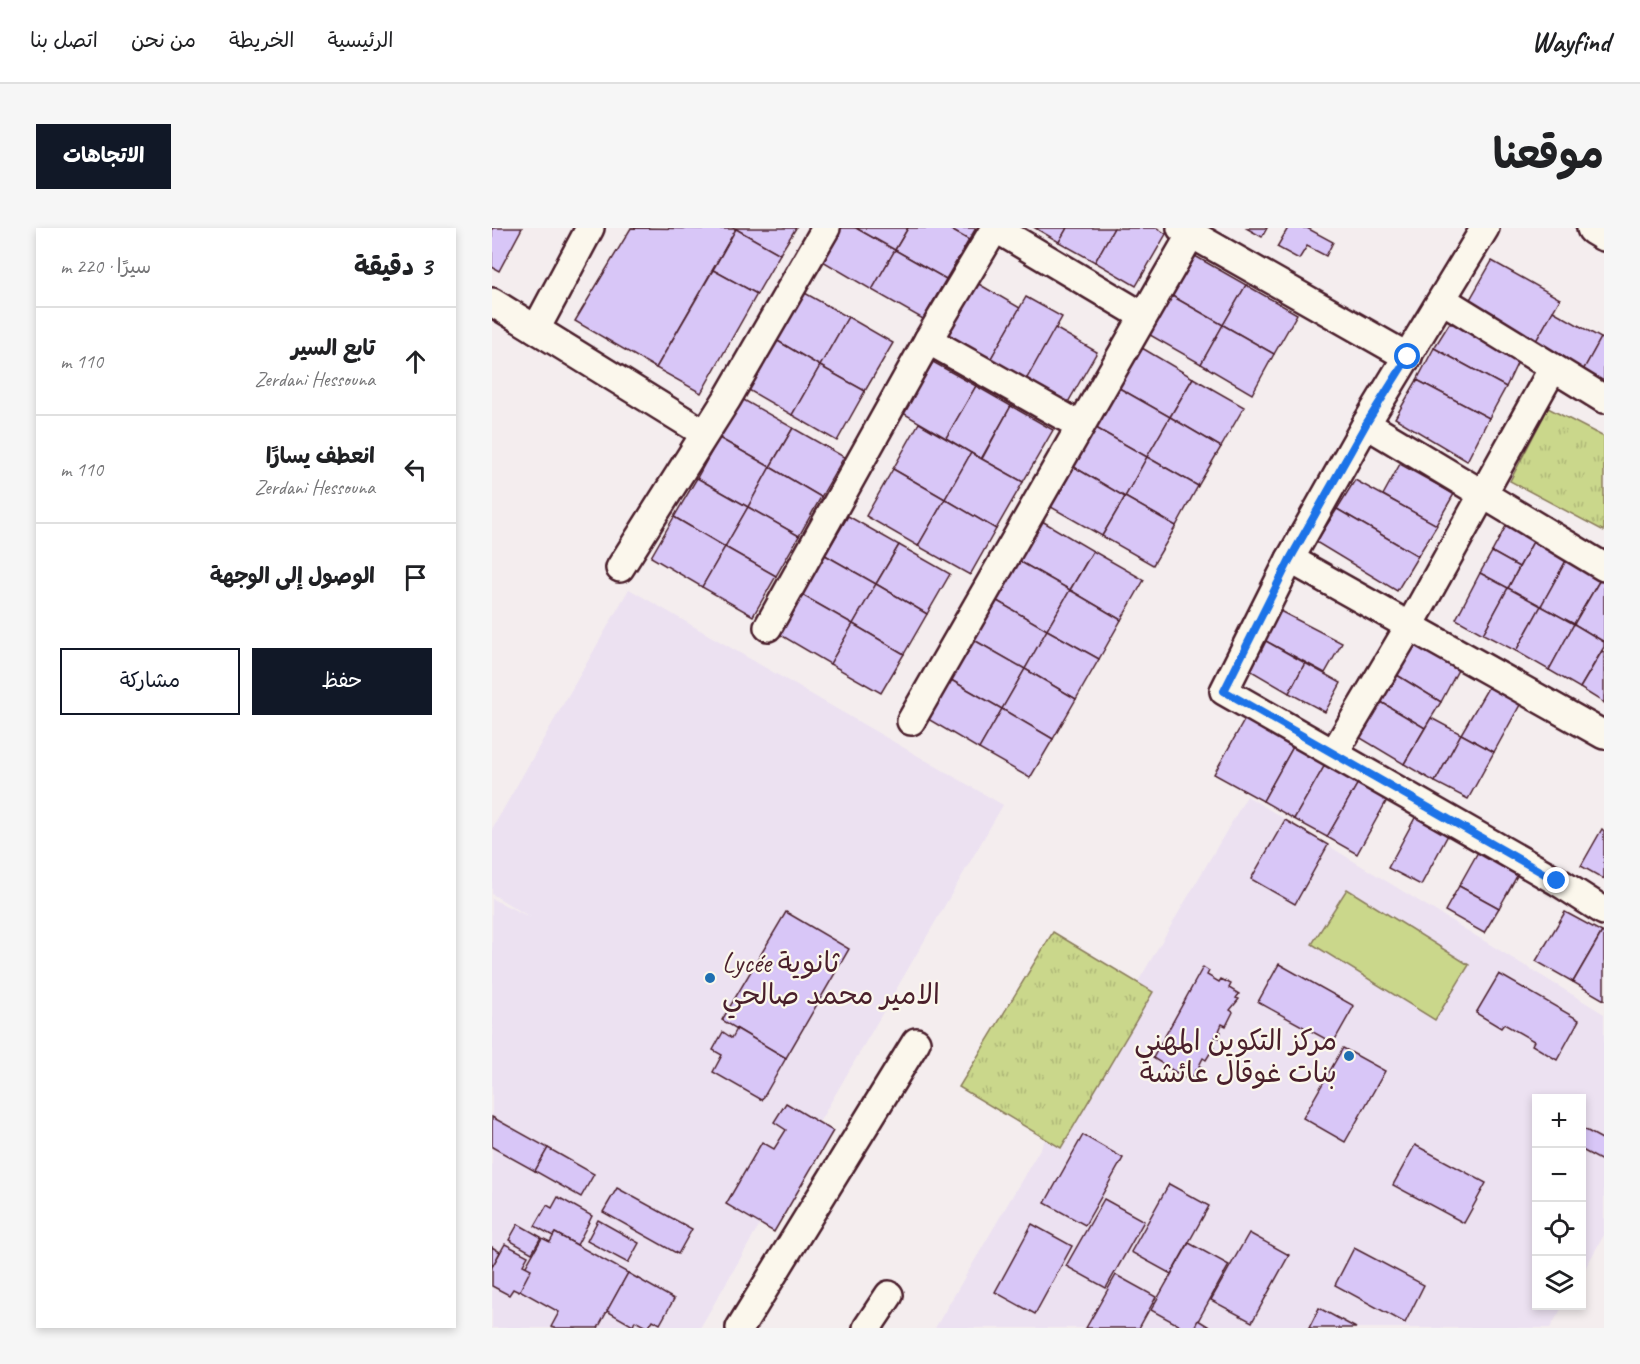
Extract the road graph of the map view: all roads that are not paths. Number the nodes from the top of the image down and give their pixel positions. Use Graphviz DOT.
graph roads {
  1 [pos="590,228"];
  2 [pos="826,228"];
  3 [pos="995,228"];
  4 [pos="1485,228"];
  5 [pos="1594,228"];
  6 [pos="1186,231"];
  7 [pos="1604,234"];
  8 [pos="1443,300"];
  9 [pos="492,302"];
  10 [pos="1143,316"];
  11 [pos="536,329"];
  12 [pos="928,340"];
  13 [pos="1408,357"];
  14 [pos="1553,368"];
  15 [pos="1604,399"];
  16 [pos="1366,424"];
  17 [pos="1079,425"];
  18 [pos="704,433"];
  19 [pos="1484,494"];
  20 [pos="1290,559"];
  21 [pos="1604,567"];
  22 [pos="620,568"];
  23 [pos="768,627"];
  24 [pos="1409,627"];
  25 [pos="910,721"];
  26 [pos="1604,735"];
  27 [pos="1334,753"];
  28 [pos="1604,911"];
  29 [pos="916,1042"];
  30 [pos="889,1295"];
  31 [pos="740,1328"];
  32 [pos="867,1328"];
  1 -- 11 [label="street"];
  2 -- 18 [label="street"];
  3 -- 10 [label="street"];
  3 -- 12 [label="street"];
  4 -- 8 [label="street"];
  5 -- 7 [label="main road"];
  6 -- 10 [label="street"];
  6 -- 13 [label="street"];
  8 -- 13 [label="street"];
  8 -- 14 [label="street"];
  9 -- 11 [label="street"];
  10 -- 17 [label="street"];
  11 -- 18 [label="street"];
  12 -- 17 [label="street"];
  12 -- 23 [label="street"];
  13 -- 16 [label="street"];
  14 -- 15 [label="street"];
  14 -- 19 [label="street"];
  16 -- 19 [label="street"];
  16 -- 20 [label="street"];
  17 -- 25 [label="street"];
  18 -- 22 [label="street"];
  19 -- 21 [label="street"];
  19 -- 24 [label="street"];
  20 -- 24 [label="street"];
  20 -- 27 [label="street"];
  24 -- 26 [label="street"];
  24 -- 27 [label="street"];
  27 -- 28 [label="street"];
  29 -- 31 [label="street"];
  30 -- 32 [label="street"];
}
